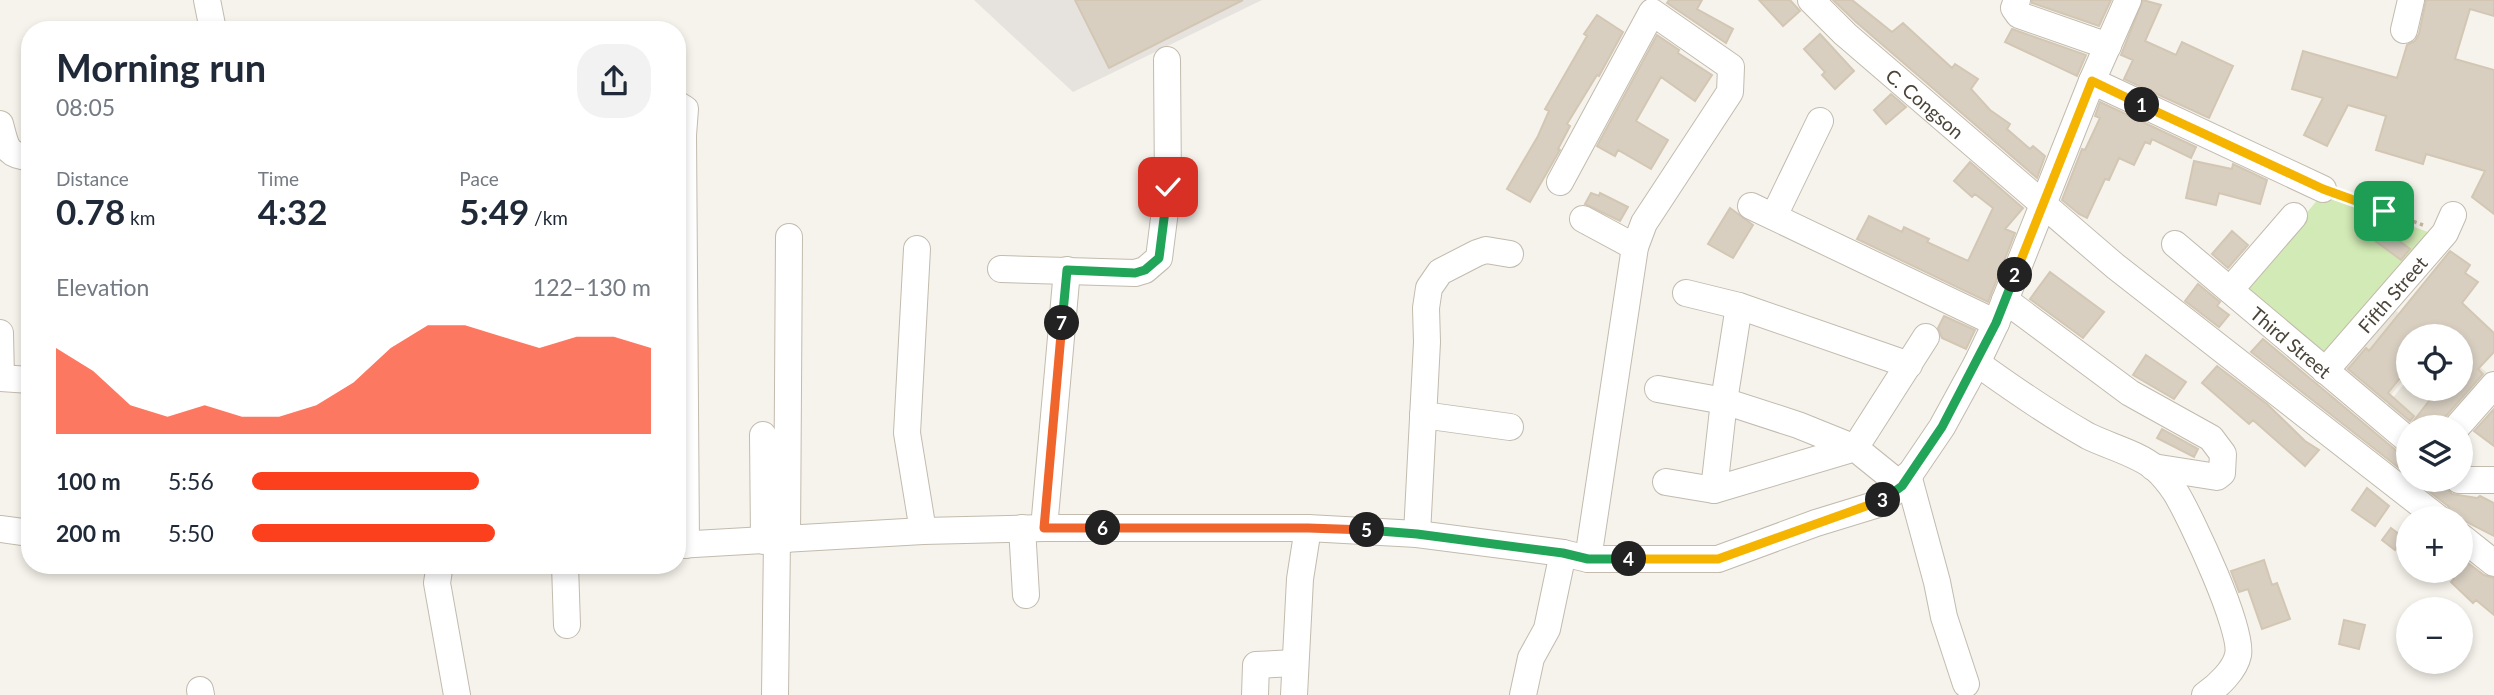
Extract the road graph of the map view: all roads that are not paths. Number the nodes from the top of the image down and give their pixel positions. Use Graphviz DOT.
graph roads {
  1 [pos="207,0"];
  2 [pos="1811,0"];
  3 [pos="2017,0"];
  4 [pos="2128,0"];
  5 [pos="2411,0"];
  6 [pos="211,21"];
  7 [pos="2404,30"];
  8 [pos="2108,46"];
  9 [pos="1167,60"];
  10 [pos="2092,81"];
  11 [pos="1820,121"];
  12 [pos="0,124"];
  13 [pos="21,156"];
  14 [pos="1560,182"];
  15 [pos="2323,189"];
  16 [pos="2044,203"];
  17 [pos="2294,216"];
  18 [pos="1583,219"];
  19 [pos="2449,224"];
  20 [pos="789,237"];
  21 [pos="2175,244"];
  22 [pos="1635,247"];
  23 [pos="917,249"];
  24 [pos="1510,254"];
  25 [pos="1001,269"];
  26 [pos="1067,270"];
  27 [pos="2230,290"];
  28 [pos="1686,293"];
  29 [pos="1739,306"];
  30 [pos="2001,312"];
  31 [pos="0,333"];
  32 [pos="1926,337"];
  33 [pos="1977,363"];
  34 [pos="1909,365"];
  35 [pos="2325,371"];
  36 [pos="0,378"];
  37 [pos="21,379"];
  38 [pos="2494,385"];
  39 [pos="1658,389"];
  40 [pos="1724,401"];
  41 [pos="1423,415"];
  42 [pos="2468,415"];
  43 [pos="1510,426"];
  44 [pos="2396,430"];
  45 [pos="763,435"];
  46 [pos="1855,448"];
  47 [pos="2153,467"];
  48 [pos="2473,480"];
  49 [pos="2494,480"];
  50 [pos="1905,481"];
  51 [pos="1666,482"];
  52 [pos="1714,490"];
  53 [pos="2423,506"];
  54 [pos="1033,528"];
  55 [pos="1308,528"];
  56 [pos="0,529"];
  57 [pos="923,531"];
  58 [pos="21,532"];
  59 [pos="1417,534"];
  60 [pos="776,540"];
  61 [pos="686,545"];
  62 [pos="2473,546"];
  63 [pos="1575,556"];
  64 [pos="2494,563"];
  65 [pos="442,574"];
  66 [pos="565,574"];
  67 [pos="1026,595"];
  68 [pos="567,625"];
  69 [pos="1294,663"];
  70 [pos="1966,684"];
  71 [pos="457,695"];
  72 [pos="775,695"];
  73 [pos="1255,695"];
  74 [pos="1294,695"];
  75 [pos="1523,695"];
  76 [pos="2205,695"];
  1 -- 6 [label="street"];
  2 -- 16 [label="street, C. Congson"];
  3 -- 8 [label="street"];
  4 -- 8 [label="street"];
  5 -- 7 [label="street"];
  8 -- 10 [label="street"];
  9 -- 26 [label="street"];
  10 -- 15 [label="street"];
  10 -- 16 [label="street"];
  11 -- 30 [label="street"];
  12 -- 13 [label="street"];
  14 -- 22 [label="street"];
  16 -- 30 [label="street"];
  16 -- 53 [label="street, C. Congson"];
  17 -- 27 [label="street"];
  18 -- 22 [label="street"];
  19 -- 35 [label="street, Fifth Street"];
  20 -- 60 [label="street"];
  21 -- 27 [label="street, Third Street"];
  22 -- 63 [label="street"];
  23 -- 57 [label="street"];
  24 -- 41 [label="street"];
  25 -- 26 [label="street"];
  26 -- 54 [label="street"];
  27 -- 35 [label="street, Third Street"];
  28 -- 29 [label="street"];
  29 -- 34 [label="street"];
  29 -- 40 [label="street"];
  30 -- 33 [label="street"];
  30 -- 47 [label="street"];
  31 -- 36 [label="street"];
  32 -- 34 [label="street"];
  33 -- 47 [label="street"];
  33 -- 50 [label="street"];
  34 -- 46 [label="street"];
  35 -- 44 [label="street, Third Street"];
  36 -- 37 [label="street"];
  38 -- 42 [label="street"];
  39 -- 40 [label="street"];
  40 -- 46 [label="street"];
  40 -- 52 [label="street"];
  41 -- 43 [label="street"];
  41 -- 59 [label="street"];
  45 -- 60 [label="street"];
  46 -- 50 [label="street"];
  46 -- 52 [label="street"];
  47 -- 76 [label="street"];
  48 -- 49 [label="street"];
  50 -- 63 [label="street"];
  50 -- 70 [label="street"];
  51 -- 52 [label="street"];
  54 -- 55 [label="street"];
  54 -- 57 [label="street"];
  54 -- 67 [label="street"];
  55 -- 59 [label="street"];
  55 -- 69 [label="street"];
  56 -- 58 [label="street"];
  57 -- 60 [label="street"];
  59 -- 63 [label="street"];
  60 -- 61 [label="street"];
  60 -- 72 [label="street"];
  62 -- 64 [label="street"];
  63 -- 75 [label="street"];
  65 -- 71 [label="street"];
  66 -- 68 [label="street"];
  69 -- 73 [label="street"];
  69 -- 74 [label="street"];
}
